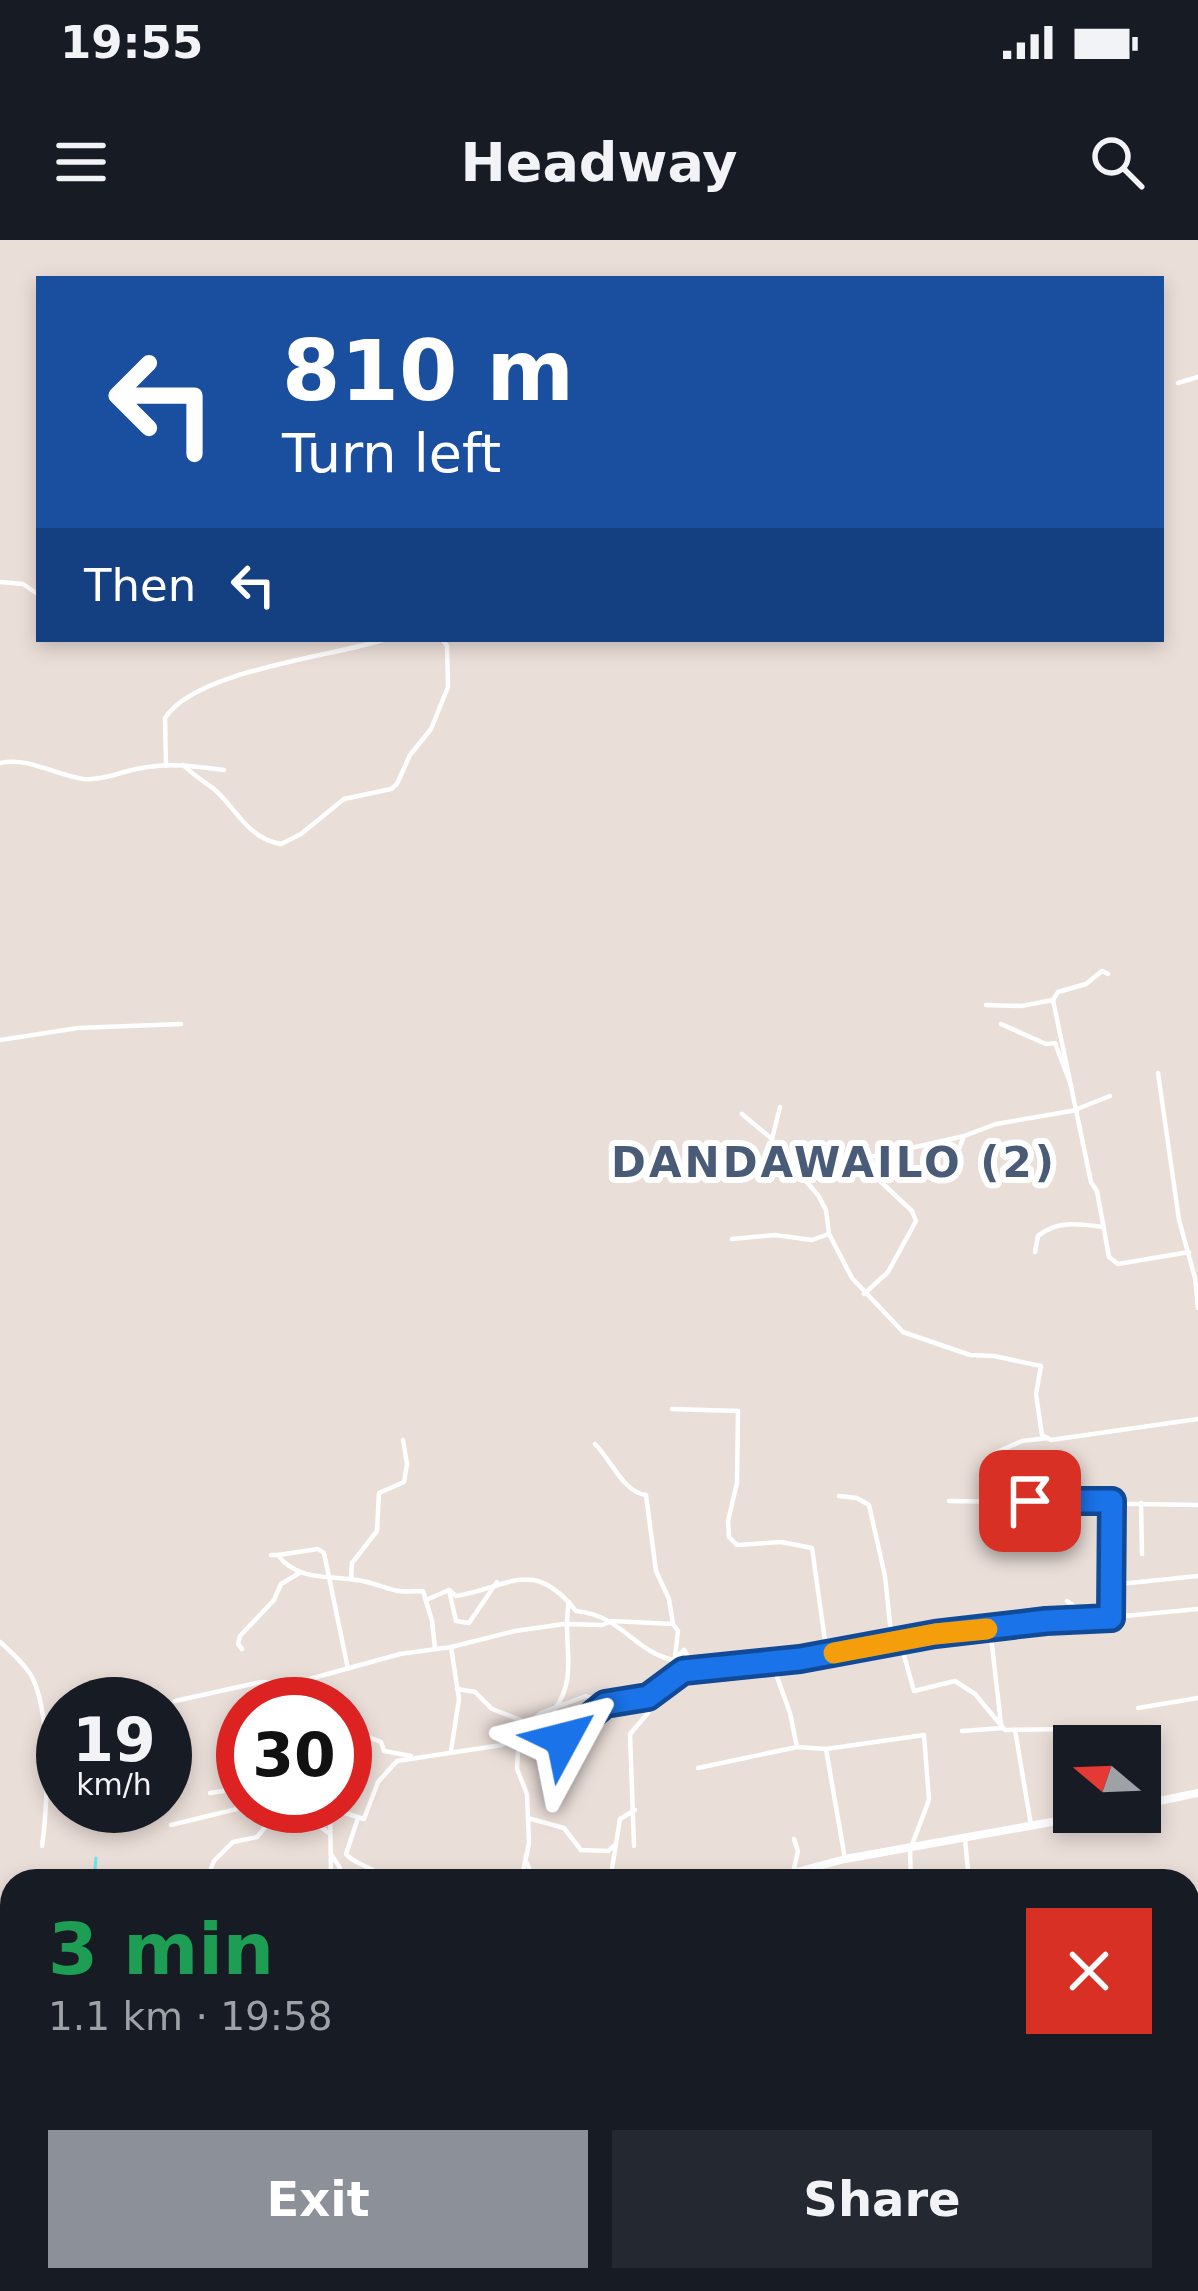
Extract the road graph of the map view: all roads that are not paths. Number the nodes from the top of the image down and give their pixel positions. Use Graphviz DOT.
graph roads {
  1 [pos="1198,377"];
  2 [pos="1178,383"];
  3 [pos="0,582"];
  4 [pos="36,593"];
  5 [pos="377,642"];
  6 [pos="444,642"];
  7 [pos="0,763"];
  8 [pos="182,765"];
  9 [pos="166,766"];
  10 [pos="224,770"];
  11 [pos="1108,974"];
  12 [pos="1053,1000"];
  13 [pos="986,1005"];
  14 [pos="181,1024"];
  15 [pos="1001,1024"];
  16 [pos="0,1040"];
  17 [pos="1158,1073"];
  18 [pos="1074,1090"];
  19 [pos="1110,1096"];
  20 [pos="780,1107"];
  21 [pos="1077,1109"];
  22 [pos="742,1114"];
  23 [pos="964,1136"];
  24 [pos="772,1139"];
  25 [pos="868,1157"];
  26 [pos="954,1162"];
  27 [pos="788,1170"];
  28 [pos="1102,1228"];
  29 [pos="829,1234"];
  30 [pos="732,1239"];
  31 [pos="1035,1252"];
  32 [pos="1189,1252"];
  33 [pos="865,1294"];
  34 [pos="1198,1307"];
  35 [pos="672,1409"];
  36 [pos="1198,1419"];
  37 [pos="1048,1438"];
  38 [pos="403,1440"];
  39 [pos="595,1444"];
  40 [pos="994,1453"];
  41 [pos="839,1496"];
  42 [pos="949,1501"];
  43 [pos="1112,1501"];
  44 [pos="1141,1503"];
  45 [pos="1198,1505"];
  46 [pos="1142,1554"];
  47 [pos="301,1572"];
  48 [pos="1198,1576"];
  49 [pos="329,1579"];
  50 [pos="351,1579"];
  51 [pos="497,1582"];
  52 [pos="1110,1585"];
  53 [pos="449,1590"];
  54 [pos="426,1600"];
  55 [pos="1066,1601"];
  56 [pos="569,1602"];
  57 [pos="1198,1609"];
  58 [pos="1111,1618"];
  59 [pos="612,1621"];
  60 [pos="1077,1621"];
  61 [pos="564,1624"];
  62 [pos="673,1624"];
  63 [pos="990,1628"];
  64 [pos="900,1641"];
  65 [pos="0,1642"];
  66 [pos="892,1643"];
  67 [pos="451,1647"];
  68 [pos="435,1648"];
  69 [pos="242,1649"];
  70 [pos="827,1654"];
  71 [pos="673,1660"];
  72 [pos="772,1663"];
  73 [pos="695,1669"];
  74 [pos="348,1670"];
  75 [pos="672,1682"];
  76 [pos="457,1689"];
  77 [pos="656,1692"];
  78 [pos="192,1697"];
  79 [pos="1198,1698"];
  80 [pos="605,1704"];
  81 [pos="1138,1708"];
  82 [pos="554,1710"];
  83 [pos="531,1724"];
  84 [pos="1002,1726"];
  85 [pos="1053,1729"];
  86 [pos="1016,1730"];
  87 [pos="519,1731"];
  88 [pos="962,1731"];
  89 [pos="372,1738"];
  90 [pos="563,1739"];
  91 [pos="797,1747"];
  92 [pos="826,1749"];
  93 [pos="451,1751"];
  94 [pos="416,1756"];
  95 [pos="698,1768"];
  96 [pos="553,1786"];
  97 [pos="216,1792"];
  98 [pos="210,1793"];
  99 [pos="1198,1793"];
  100 [pos="372,1800"];
  101 [pos="1161,1801"];
  102 [pos="635,1810"];
  103 [pos="528,1818"];
  104 [pos="1053,1822"];
  105 [pos="1031,1826"];
  106 [pos="260,1833"];
  107 [pos="327,1833"];
  108 [pos="353,1833"];
  109 [pos="794,1839"];
  110 [pos="965,1839"];
  111 [pos="42,1846"];
  112 [pos="615,1846"];
  113 [pos="634,1846"];
  114 [pos="910,1850"];
  115 [pos="331,1854"];
  116 [pos="524,1858"];
  117 [pos="845,1859"];
  118 [pos="211,1869"];
  119 [pos="331,1869"];
  120 [pos="340,1869"];
  121 [pos="372,1869"];
  122 [pos="523,1869"];
  123 [pos="529,1869"];
  124 [pos="612,1869"];
  125 [pos="794,1869"];
  126 [pos="808,1869"];
  127 [pos="911,1869"];
  128 [pos="968,1869"];
  1 -- 2 [label="street"];
  3 -- 4 [label="street"];
  5 -- 9 [label="street"];
  6 -- 8 [label="street"];
  7 -- 9 [label="street"];
  8 -- 9 [label="street"];
  8 -- 10 [label="street"];
  11 -- 12 [label="street"];
  12 -- 13 [label="street"];
  12 -- 18 [label="street"];
  14 -- 16 [label="street"];
  15 -- 18 [label="street"];
  17 -- 32 [label="street"];
  18 -- 21 [label="street"];
  19 -- 21 [label="street"];
  20 -- 24 [label="street"];
  21 -- 23 [label="street"];
  21 -- 28 [label="street"];
  22 -- 24 [label="street"];
  23 -- 25 [label="street"];
  23 -- 26 [label="street"];
  24 -- 27 [label="street"];
  25 -- 27 [label="street"];
  25 -- 33 [label="street"];
  27 -- 29 [label="street"];
  28 -- 31 [label="street"];
  28 -- 32 [label="street"];
  29 -- 30 [label="street"];
  29 -- 33 [label="street"];
  32 -- 34 [label="street"];
  33 -- 37 [label="street"];
  35 -- 70 [label="street"];
  36 -- 37 [label="street"];
  37 -- 40 [label="street"];
  38 -- 50 [label="street"];
  39 -- 62 [label="street"];
  41 -- 66 [label="street"];
  42 -- 43 [label="street"];
  43 -- 44 [label="street"];
  43 -- 52 [label="street"];
  44 -- 45 [label="street"];
  44 -- 46 [label="street"];
  47 -- 49 [label="street"];
  47 -- 49 [label="street"];
  47 -- 69 [label="street"];
  48 -- 52 [label="street"];
  49 -- 50 [label="street"];
  49 -- 74 [label="street"];
  50 -- 54 [label="street"];
  51 -- 53 [label="street"];
  51 -- 53 [label="street"];
  51 -- 56 [label="street"];
  52 -- 58 [label="street"];
  53 -- 54 [label="street"];
  54 -- 68 [label="street"];
  55 -- 60 [label="street"];
  56 -- 59 [label="street"];
  56 -- 61 [label="street"];
  57 -- 58 [label="street"];
  58 -- 60 [label="street"];
  59 -- 61 [label="street"];
  59 -- 62 [label="street"];
  59 -- 71 [label="street"];
  60 -- 63 [label="street"];
  61 -- 67 [label="street"];
  61 -- 82 [label="street"];
  62 -- 71 [label="street"];
  63 -- 64 [label="street"];
  63 -- 84 [label="street"];
  64 -- 66 [label="street"];
  64 -- 84 [label="street"];
  65 -- 111 [label="street"];
  66 -- 70 [label="street"];
  67 -- 68 [label="street"];
  67 -- 76 [label="street"];
  68 -- 74 [label="street"];
  70 -- 72 [label="street"];
  71 -- 73 [label="street"];
  71 -- 75 [label="street"];
  72 -- 73 [label="street"];
  72 -- 91 [label="street"];
  73 -- 75 [label="street"];
  74 -- 78 [label="street"];
  75 -- 77 [label="street"];
  76 -- 83 [label="street"];
  76 -- 93 [label="street"];
  77 -- 80 [label="street"];
  77 -- 102 [label="street"];
  79 -- 81 [label="street"];
  80 -- 82 [label="street"];
  80 -- 90 [label="street"];
  82 -- 83 [label="street"];
  82 -- 90 [label="street"];
  83 -- 87 [label="street"];
  84 -- 86 [label="street"];
  84 -- 88 [label="street"];
  85 -- 86 [label="street"];
  86 -- 105 [label="street"];
  87 -- 93 [label="street"];
  87 -- 103 [label="street"];
  89 -- 94 [label="street"];
  90 -- 96 [label="street"];
  91 -- 92 [label="street"];
  91 -- 95 [label="street"];
  92 -- 114 [label="street"];
  92 -- 117 [label="street"];
  93 -- 94 [label="street"];
  94 -- 100 [label="street"];
  97 -- 98 [label="street"];
  99 -- 101 [label="main road"];
  102 -- 112 [label="street"];
  102 -- 113 [label="street"];
  103 -- 112 [label="street"];
  103 -- 116 [label="street"];
  104 -- 105 [label="main road"];
  105 -- 110 [label="main road"];
  106 -- 118 [label="street"];
  107 -- 115 [label="street"];
  108 -- 121 [label="street"];
  109 -- 125 [label="street"];
  110 -- 114 [label="main road"];
  110 -- 128 [label="street"];
  112 -- 124 [label="street"];
  114 -- 117 [label="main road"];
  114 -- 127 [label="street"];
  115 -- 119 [label="street"];
  115 -- 120 [label="street"];
  116 -- 122 [label="street"];
  116 -- 123 [label="street"];
  117 -- 126 [label="main road"];
}
